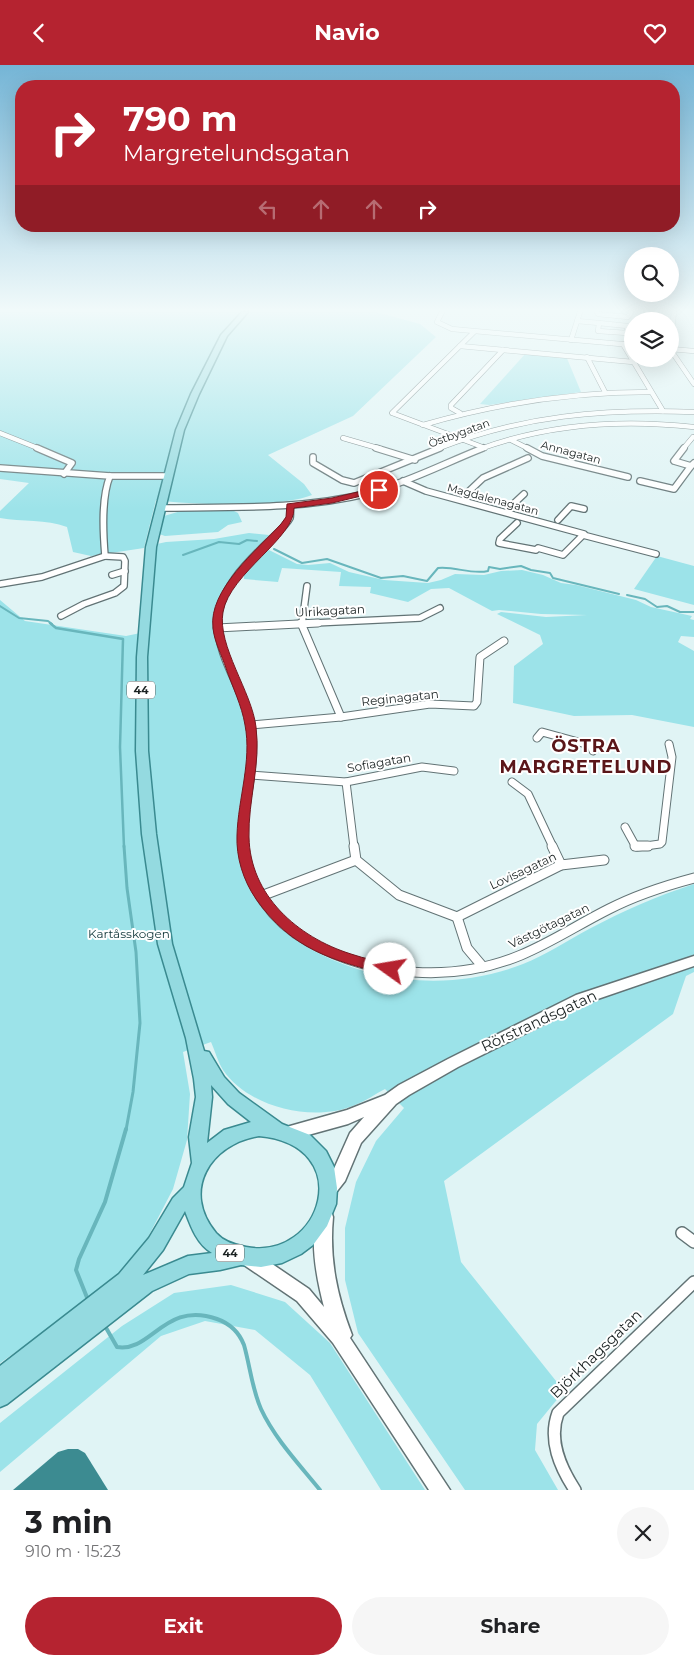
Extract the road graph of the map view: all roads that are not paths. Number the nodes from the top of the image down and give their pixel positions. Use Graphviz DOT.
graph roads {
  1 [pos="203,378"];
  2 [pos="427,378"];
  3 [pos="476,378"];
  4 [pos="598,378"];
  5 [pos="642,378"];
  6 [pos="605,392"];
  7 [pos="650,392"];
  8 [pos="663,411"];
  9 [pos="694,412"];
  10 [pos="460,413"];
  11 [pos="424,425"];
  12 [pos="694,427"];
  13 [pos="0,433"];
  14 [pos="693,437"];
  15 [pos="343,438"];
  16 [pos="465,439"];
  17 [pos="511,440"];
  18 [pos="684,447"];
  19 [pos="485,448"];
  20 [pos="694,449"];
  21 [pos="313,457"];
  22 [pos="528,458"];
  23 [pos="415,460"];
  24 [pos="693,464"];
  25 [pos="0,468"];
  26 [pos="64,474"];
  27 [pos="110,476"];
  28 [pos="168,476"];
  29 [pos="628,477"];
  30 [pos="403,481"];
  31 [pos="640,481"];
  32 [pos="674,489"];
  33 [pos="524,494"];
  34 [pos="465,495"];
  35 [pos="669,495"];
  36 [pos="290,506"];
  37 [pos="510,507"];
  38 [pos="160,508"];
  39 [pos="584,509"];
  40 [pos="558,520"];
  41 [pos="517,523"];
  42 [pos="581,533"];
  43 [pos="656,554"];
  44 [pos="105,556"];
  45 [pos="124,571"];
  46 [pos="112,575"];
  47 [pos="0,584"];
  48 [pos="307,586"];
  49 [pos="440,608"];
  50 [pos="61,616"];
  51 [pos="301,623"];
  52 [pos="218,628"];
  53 [pos="504,641"];
  54 [pos="342,717"];
  55 [pos="251,725"];
  56 [pos="537,738"];
  57 [pos="670,744"];
  58 [pos="593,751"];
  59 [pos="454,771"];
  60 [pos="249,775"];
  61 [pos="346,781"];
  62 [pos="512,782"];
  63 [pos="625,827"];
  64 [pos="356,860"];
  65 [pos="604,860"];
  66 [pos="561,865"];
  67 [pos="694,879"];
  68 [pos="261,896"];
  69 [pos="457,917"];
  70 [pos="694,961"];
  71 [pos="483,967"];
  72 [pos="194,1038"];
  73 [pos="391,1099"];
  74 [pos="283,1131"];
  75 [pos="201,1163"];
  76 [pos="192,1192"];
  77 [pos="327,1199"];
  78 [pos="682,1233"];
  79 [pos="694,1242"];
  80 [pos="245,1257"];
  81 [pos="694,1282"];
  82 [pos="348,1349"];
  83 [pos="0,1379"];
  84 [pos="0,1397"];
  85 [pos="440,1490"];
  86 [pos="575,1490"];
  1 -- 28 [label="main road, 44"];
  2 -- 11 [label="street"];
  3 -- 10 [label="street"];
  4 -- 6 [label="street"];
  5 -- 7 [label="street"];
  6 -- 7 [label="street"];
  6 -- 10 [label="street"];
  7 -- 8 [label="street"];
  8 -- 9 [label="street, Östbygatan"];
  8 -- 16 [label="street, Östbygatan"];
  10 -- 11 [label="street"];
  11 -- 16 [label="street"];
  12 -- 17 [label="street"];
  13 -- 26 [label="street"];
  14 -- 18 [label="street"];
  15 -- 23 [label="street"];
  16 -- 19 [label="street"];
  16 -- 23 [label="street, Östbygatan"];
  17 -- 19 [label="street"];
  17 -- 29 [label="street, Annagatan"];
  18 -- 20 [label="street"];
  18 -- 24 [label="street"];
  19 -- 30 [label="street"];
  21 -- 23 [label="street, Östbygatan"];
  22 -- 34 [label="street"];
  24 -- 32 [label="street"];
  25 -- 26 [label="street"];
  26 -- 27 [label="street"];
  27 -- 28 [label="street"];
  27 -- 44 [label="street"];
  28 -- 38 [label="main road, 44"];
  30 -- 36 [label="street"];
  30 -- 42 [label="street, Magdalenagatan"];
  31 -- 32 [label="street"];
  32 -- 35 [label="street"];
  33 -- 37 [label="street"];
  36 -- 38 [label="street"];
  36 -- 52 [label="street, Västgötagatan"];
  38 -- 72 [label="main road, 44"];
  39 -- 40 [label="street"];
  41 -- 42 [label="street"];
  42 -- 43 [label="street, Magdalenagatan"];
  44 -- 45 [label="street"];
  44 -- 47 [label="street"];
  45 -- 46 [label="street"];
  45 -- 50 [label="street"];
  48 -- 51 [label="street"];
  49 -- 51 [label="street, Ulrikagatan"];
  51 -- 52 [label="street, Ulrikagatan"];
  51 -- 54 [label="street"];
  52 -- 55 [label="street, Västgötagatan"];
  53 -- 54 [label="street, Reginagatan"];
  54 -- 55 [label="street, Reginagatan"];
  55 -- 60 [label="street, Västgötagatan"];
  56 -- 58 [label="street"];
  57 -- 63 [label="street"];
  59 -- 61 [label="street, Sofiagatan"];
  60 -- 61 [label="street, Sofiagatan"];
  60 -- 68 [label="street, Västgötagatan"];
  61 -- 64 [label="street"];
  62 -- 66 [label="street"];
  64 -- 68 [label="street"];
  64 -- 69 [label="street"];
  65 -- 66 [label="street, Lovisagatan"];
  66 -- 69 [label="street, Lovisagatan"];
  67 -- 71 [label="street, Västgötagatan"];
  68 -- 71 [label="street, Västgötagatan"];
  69 -- 71 [label="street"];
  70 -- 73 [label="main road, Rörstrandsgatan"];
  72 -- 74 [label="main road, 44"];
  72 -- 75 [label="main road, 44"];
  73 -- 74 [label="main road, Rörstrandsgatan"];
  73 -- 77 [label="main road, Rörstrandsgatan"];
  74 -- 75 [label="main road, 44"];
  74 -- 77 [label="main road, 44"];
  75 -- 76 [label="main road, 44"];
  76 -- 80 [label="main road, 44"];
  76 -- 83 [label="main road, 44"];
  77 -- 80 [label="main road, 44"];
  77 -- 82 [label="main road"];
  78 -- 79 [label="street"];
  80 -- 82 [label="main road"];
  80 -- 84 [label="main road, 44"];
  81 -- 86 [label="street, Björkhagsgatan"];
  82 -- 85 [label="main road"];
}
